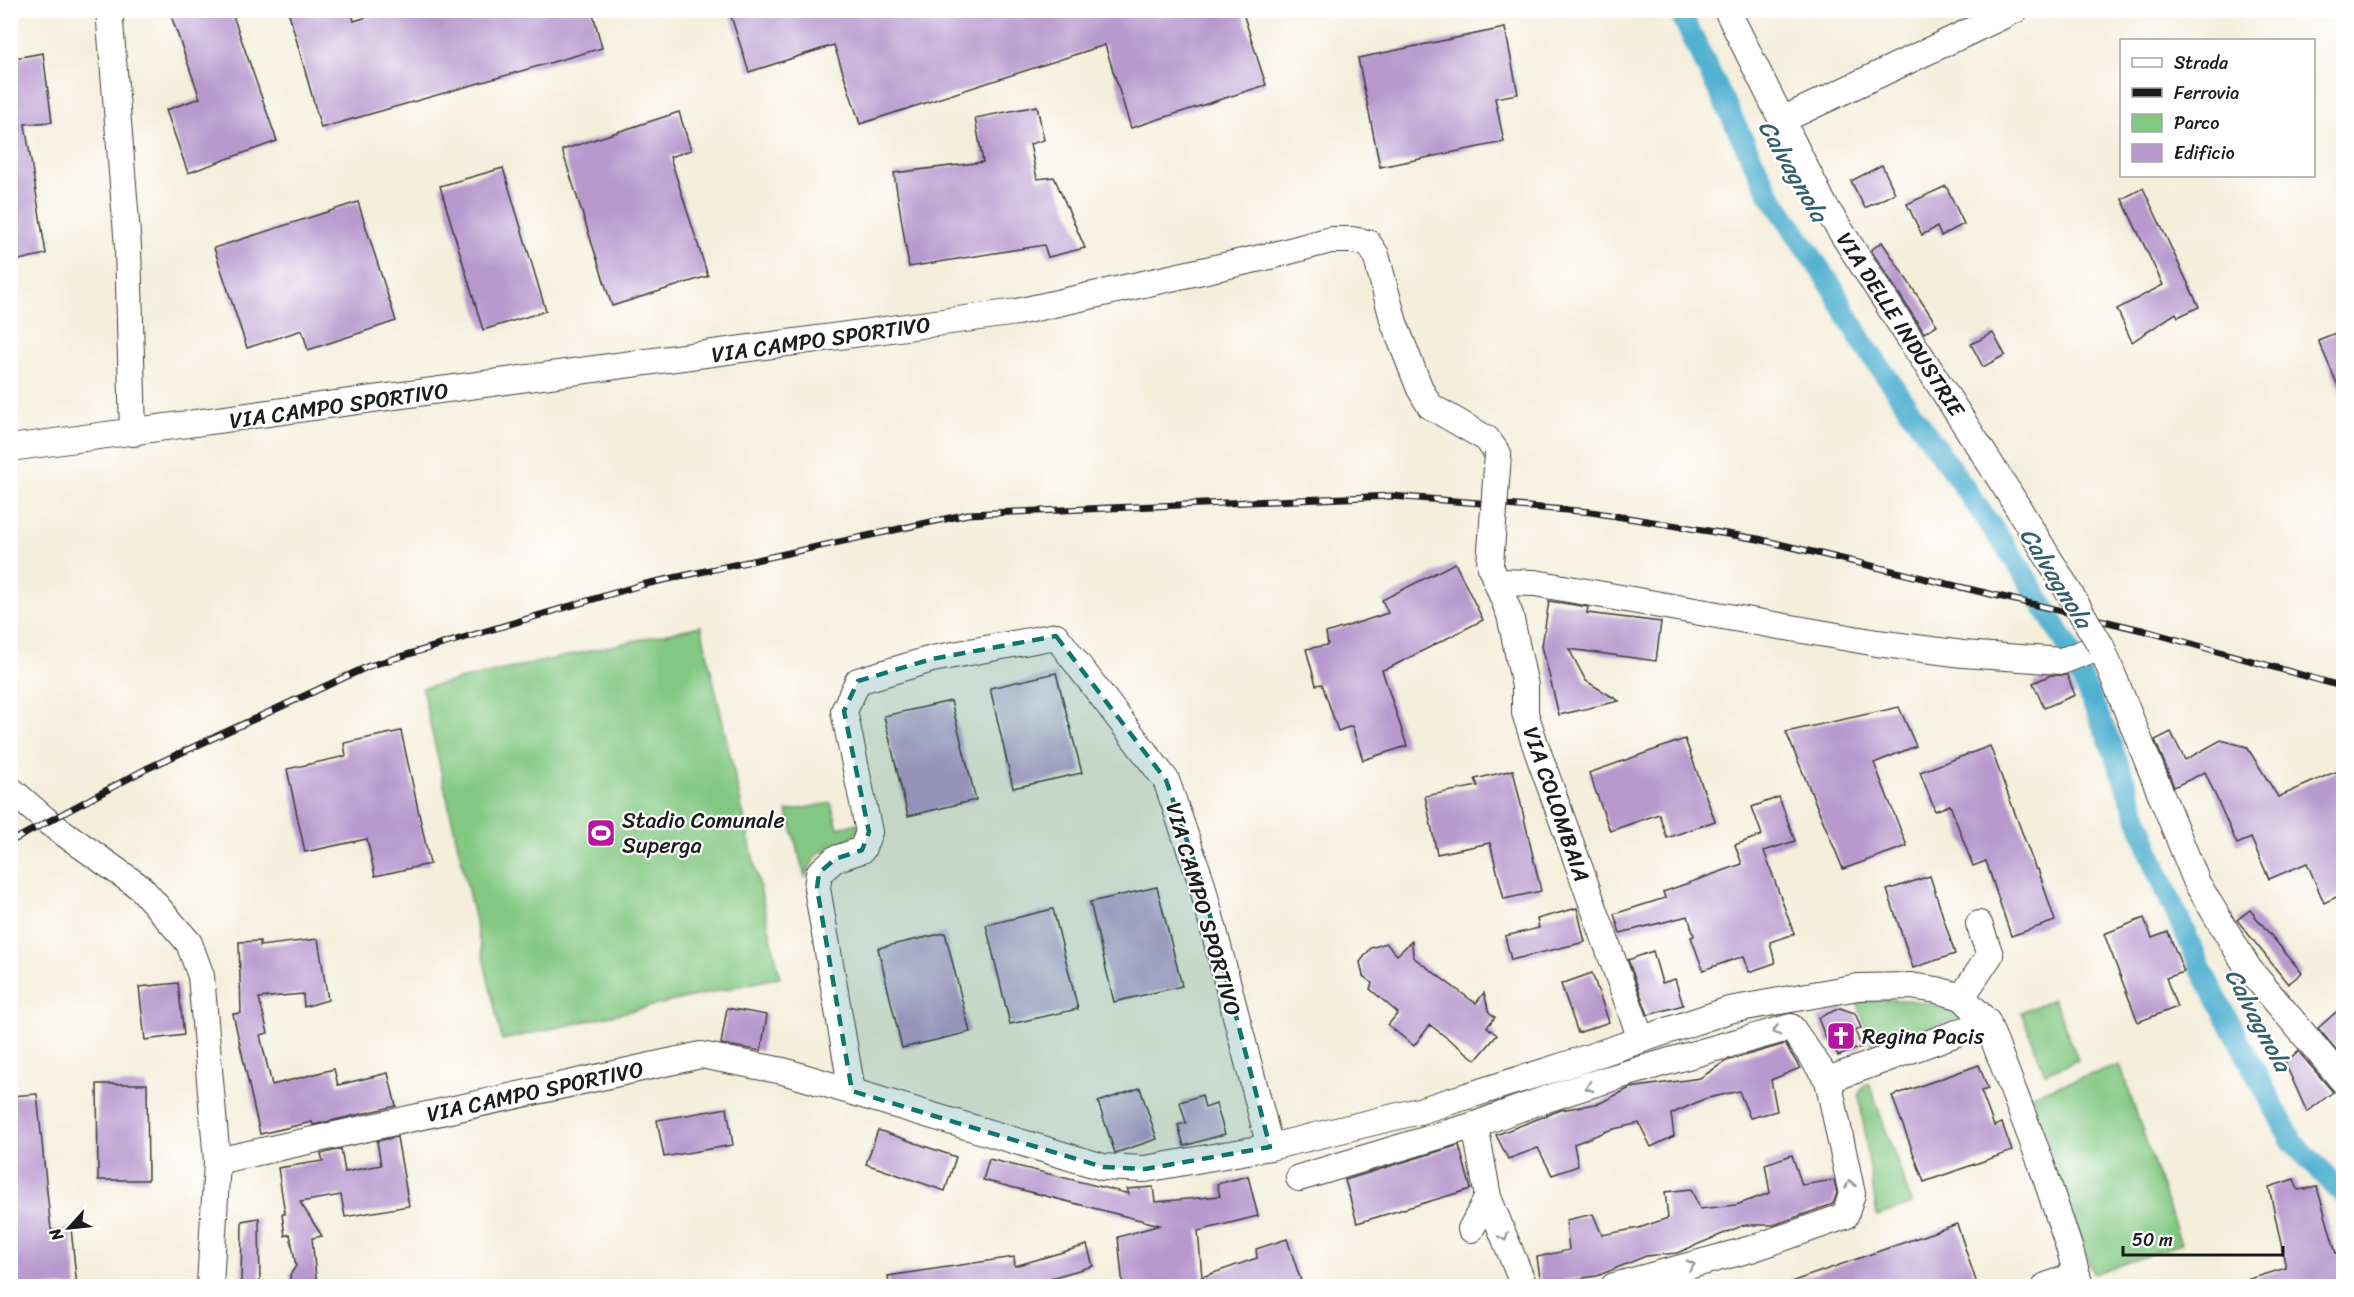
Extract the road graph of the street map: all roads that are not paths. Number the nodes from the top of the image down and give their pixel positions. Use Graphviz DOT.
graph roads {
  1 [pos="109,10"];
  2 [pos="1727,10"];
  3 [pos="2015,10"];
  4 [pos="1782,120"];
  5 [pos="133,433"];
  6 [pos="10,448"];
  7 [pos="1494,573"];
  8 [pos="2082,654"];
  9 [pos="10,789"];
  10 [pos="1979,924"];
  11 [pos="1962,997"];
  12 [pos="1988,1022"];
  13 [pos="1641,1039"];
  14 [pos="1828,1080"];
  15 [pos="2343,1082"];
  16 [pos="852,1091"];
  17 [pos="1475,1125"];
  18 [pos="1270,1147"];
  19 [pos="217,1161"];
  20 [pos="1299,1178"];
  21 [pos="1488,1197"];
  22 [pos="1471,1229"];
  23 [pos="2079,1281"];
  24 [pos="210,1287"];
  25 [pos="1524,1287"];
  26 [pos="1614,1287"];
  27 [pos="2046,1287"];
  1 -- 5 [label="street"];
  2 -- 4 [label="street, VIA DELLE INDUSTRIE"];
  3 -- 4 [label="street"];
  4 -- 8 [label="street, VIA DELLE INDUSTRIE, bridge"];
  5 -- 6 [label="street, VIA CAMPO SPORTIVO"];
  5 -- 7 [label="street, VIA CAMPO SPORTIVO, bridge"];
  7 -- 8 [label="street"];
  7 -- 13 [label="street, VIA COLOMBAIA"];
  8 -- 15 [label="street, VIA DELLE INDUSTRIE"];
  9 -- 19 [label="street"];
  10 -- 11 [label="street"];
  11 -- 12 [label="street, VIA CAMPO SPORTIVO"];
  11 -- 13 [label="street, VIA CAMPO SPORTIVO"];
  12 -- 14 [label="street"];
  12 -- 23 [label="street, VIA CAMPO SPORTIVO"];
  13 -- 18 [label="street, VIA CAMPO SPORTIVO"];
  14 -- 17 [label="street, one-way"];
  26 -- 14 [label="street, one-way"];
  16 -- 18 [label="street, VIA CAMPO SPORTIVO"];
  16 -- 18 [label="street, VIA CAMPO SPORTIVO"];
  16 -- 19 [label="street, VIA CAMPO SPORTIVO"];
  17 -- 20 [label="street"];
  17 -- 21 [label="street"];
  19 -- 24 [label="street"];
  21 -- 22 [label="street"];
  21 -- 25 [label="street, one-way"];
  23 -- 27 [label="street"];
}
